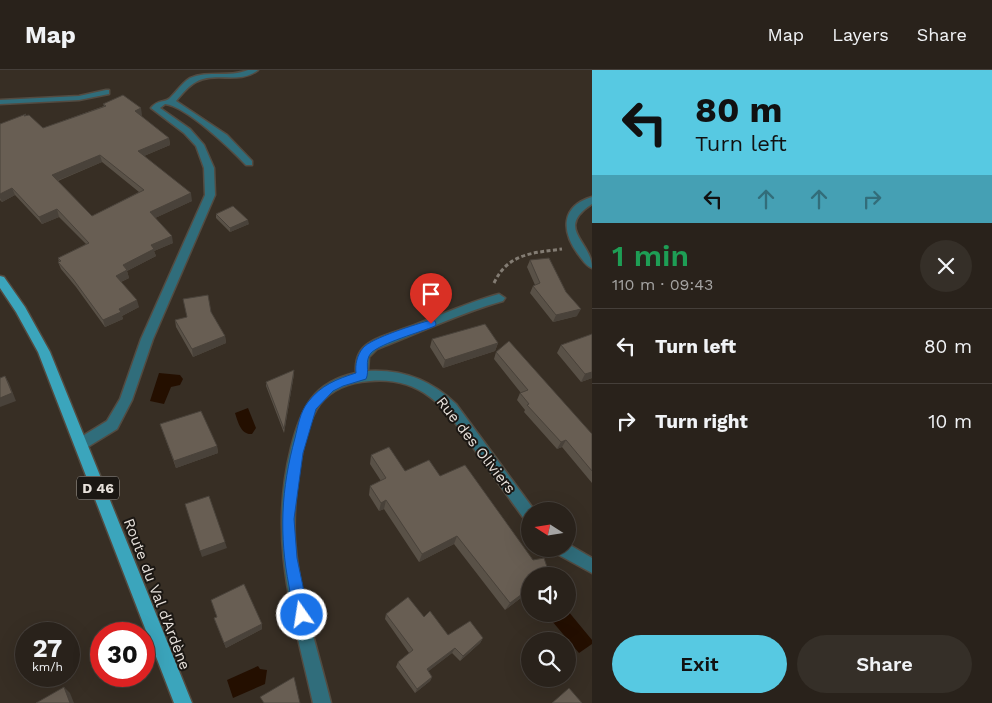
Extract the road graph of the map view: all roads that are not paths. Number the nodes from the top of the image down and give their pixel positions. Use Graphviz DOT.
graph roads {
  1 [pos="254,70"];
  2 [pos="106,92"];
  3 [pos="0,102"];
  4 [pos="172,102"];
  5 [pos="249,163"];
  6 [pos="592,200"];
  7 [pos="592,264"];
  8 [pos="0,280"];
  9 [pos="496,299"];
  10 [pos="362,376"];
  11 [pos="81,444"];
  12 [pos="521,503"];
  13 [pos="576,557"];
  14 [pos="592,566"];
  15 [pos="183,703"];
  16 [pos="322,703"];
  1 -- 4 [label="street"];
  2 -- 3 [label="street"];
  4 -- 5 [label="street"];
  4 -- 11 [label="street"];
  6 -- 7 [label="street"];
  8 -- 11 [label="main road, Route du Val d'Ardène / D 46"];
  9 -- 10 [label="street"];
  10 -- 12 [label="street, Rue des Oliviers"];
  10 -- 16 [label="street, Rue des Oliviers"];
  11 -- 15 [label="main road, Route du Val d'Ardène / D 46"];
  13 -- 14 [label="street"];
}
